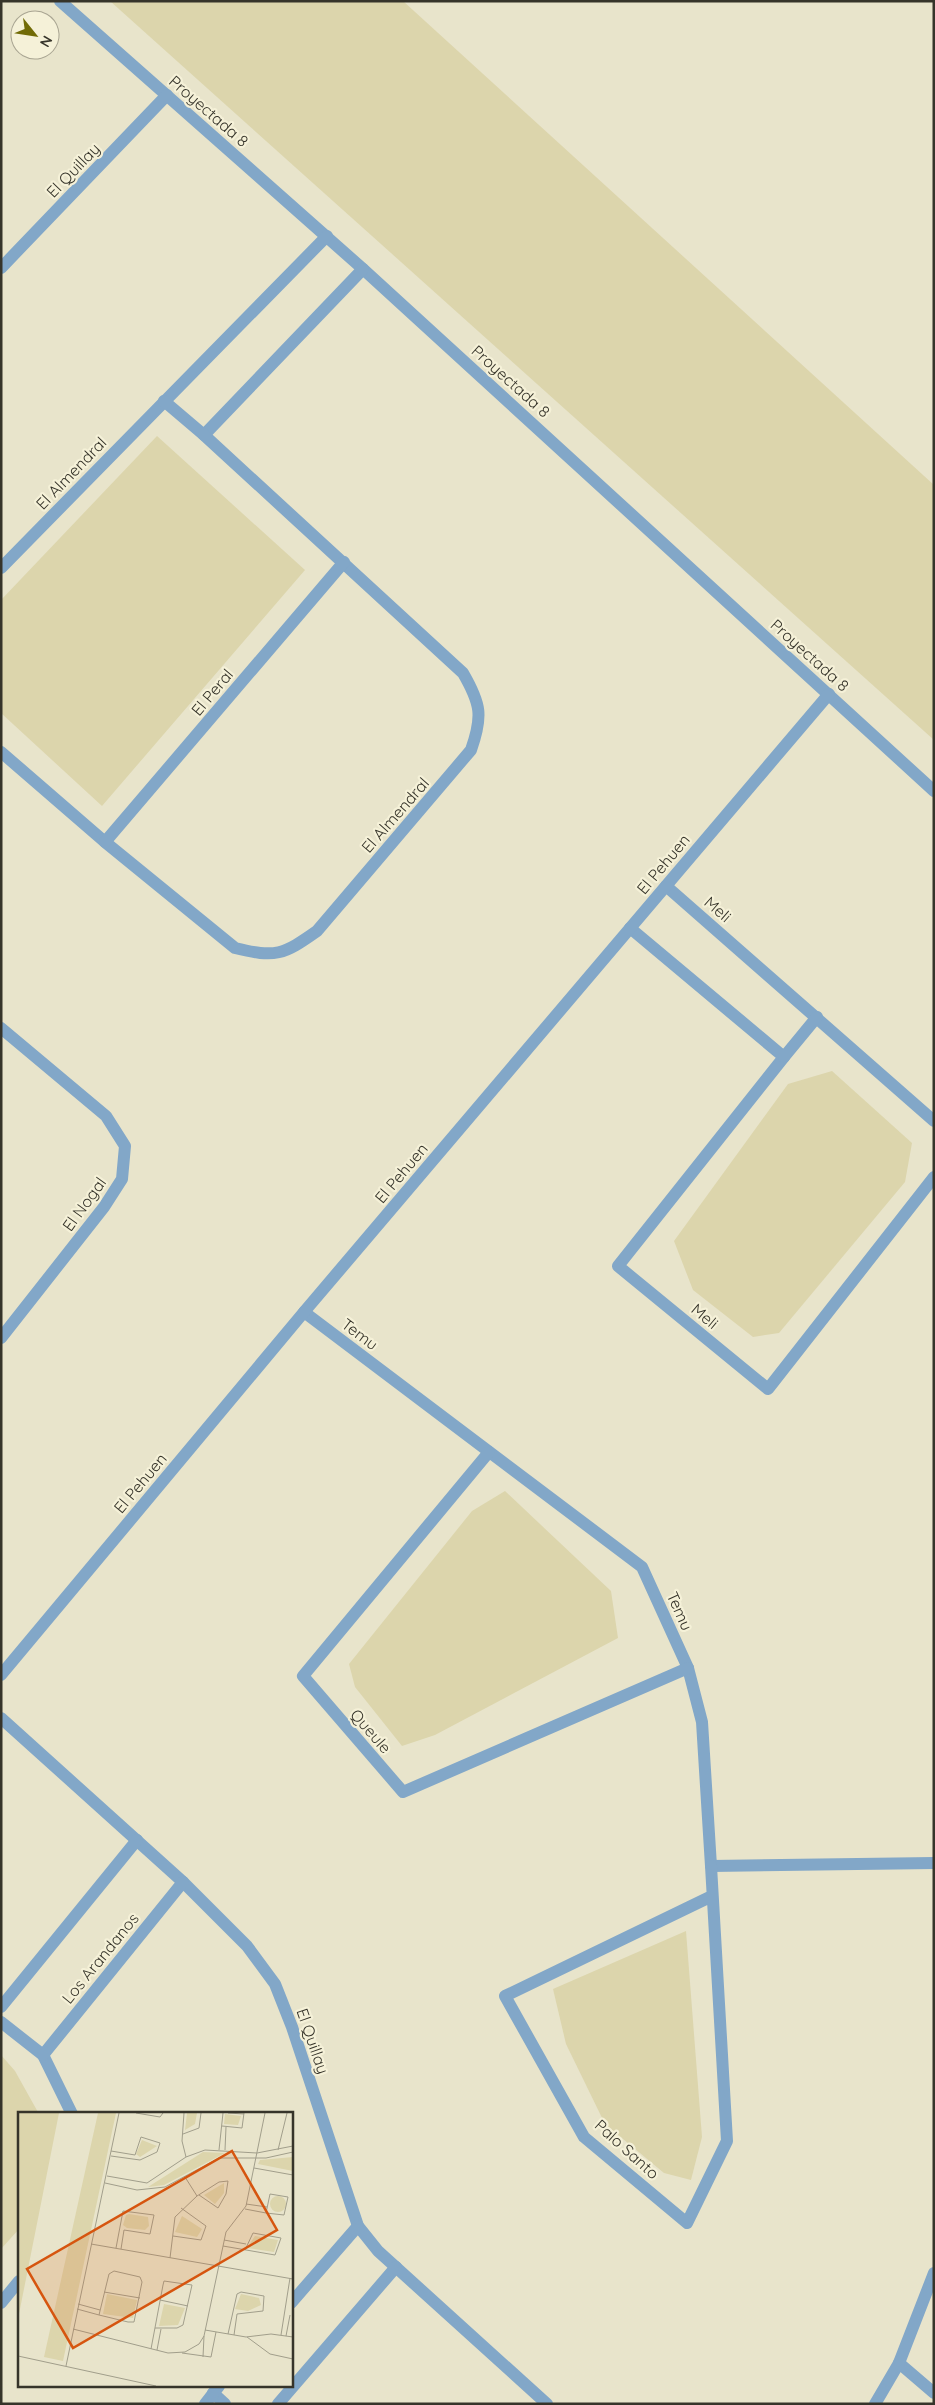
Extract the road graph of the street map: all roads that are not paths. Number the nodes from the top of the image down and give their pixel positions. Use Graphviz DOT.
graph roads {
  1 [pos="60,1"];
  2 [pos="167,96"];
  3 [pos="327,236"];
  4 [pos="1,268"];
  5 [pos="363,269"];
  6 [pos="164,400"];
  7 [pos="204,435"];
  8 [pos="344,562"];
  9 [pos="1,568"];
  10 [pos="829,694"];
  11 [pos="1,752"];
  12 [pos="934,791"];
  13 [pos="105,842"];
  14 [pos="666,886"];
  15 [pos="630,928"];
  16 [pos="818,1016"];
  17 [pos="1,1028"];
  18 [pos="784,1056"];
  19 [pos="934,1121"];
  20 [pos="934,1177"];
  21 [pos="304,1312"];
  22 [pos="1,1338"];
  23 [pos="489,1452"];
  24 [pos="688,1668"];
  25 [pos="1,1675"];
  26 [pos="1,1718"];
  27 [pos="137,1840"];
  28 [pos="934,1863"];
  29 [pos="711,1866"];
  30 [pos="183,1882"];
  31 [pos="712,1896"];
  32 [pos="1,2007"];
  33 [pos="1,2022"];
  34 [pos="43,2055"];
  35 [pos="71,2112"];
  36 [pos="358,2226"];
  37 [pos="396,2267"];
  38 [pos="934,2273"];
  39 [pos="18,2282"];
  40 [pos="292,2302"];
  41 [pos="1,2303"];
  42 [pos="899,2363"];
  43 [pos="292,2388"];
  44 [pos="292,2388"];
  45 [pos="212,2394"];
  46 [pos="934,2394"];
  47 [pos="226,2404"];
  48 [pos="278,2404"];
  49 [pos="547,2404"];
  50 [pos="875,2404"];
  1 -- 2 [label="street, Proyectada 8"];
  2 -- 3 [label="street, Proyectada 8"];
  2 -- 4 [label="street, El Quillay"];
  3 -- 5 [label="street, Proyectada 8"];
  3 -- 6 [label="street, El Almendral"];
  5 -- 7 [label="street"];
  5 -- 10 [label="street, Proyectada 8"];
  6 -- 7 [label="street, El Almendral"];
  6 -- 9 [label="street, El Almendral"];
  7 -- 8 [label="street, El Almendral"];
  8 -- 13 [label="street, El Peral"];
  8 -- 13 [label="street, El Almendral"];
  10 -- 12 [label="street, Proyectada 8"];
  10 -- 14 [label="street, El Pehuen"];
  11 -- 13 [label="street, El Almendral"];
  14 -- 15 [label="street, El Pehuen"];
  14 -- 16 [label="street, Meli"];
  15 -- 18 [label="street"];
  15 -- 21 [label="street, El Pehuen"];
  16 -- 18 [label="street, Meli"];
  16 -- 19 [label="street, Meli"];
  17 -- 22 [label="street, El Nogal"];
  18 -- 20 [label="street, Meli"];
  21 -- 23 [label="street, Temu"];
  21 -- 25 [label="street, El Pehuen"];
  23 -- 24 [label="street, Temu"];
  23 -- 24 [label="street, Queule"];
  24 -- 29 [label="street, Temu"];
  26 -- 27 [label="street, El Quillay"];
  27 -- 30 [label="street, El Quillay"];
  27 -- 32 [label="street"];
  28 -- 29 [label="street"];
  29 -- 31 [label="street, Palo Santo"];
  30 -- 34 [label="street, Los Arandanos"];
  30 -- 36 [label="street, El Quillay"];
  31 -- 31 [label="street, Palo Santo"];
  33 -- 34 [label="street"];
  34 -- 35 [label="street"];
  36 -- 37 [label="street, El Quillay"];
  36 -- 40 [label="street"];
  37 -- 44 [label="street"];
  37 -- 49 [label="street, El Quillay"];
  38 -- 42 [label="street"];
  39 -- 41 [label="street"];
  42 -- 46 [label="street"];
  42 -- 50 [label="street"];
  43 -- 48 [label="street"];
  45 -- 47 [label="street"];
}
